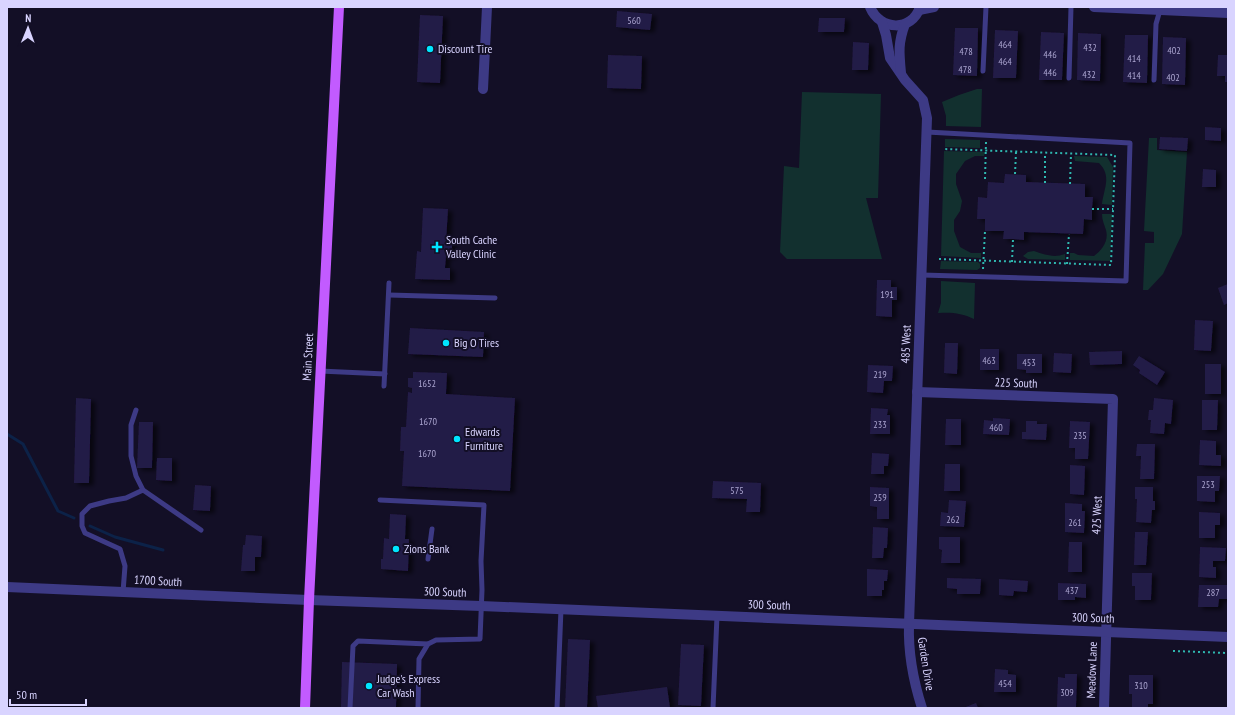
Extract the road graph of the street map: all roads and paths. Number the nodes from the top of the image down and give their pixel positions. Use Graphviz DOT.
graph roads {
  1 [pos="339,7"];
  2 [pos="487,7"];
  3 [pos="869,7"];
  4 [pos="934,7"];
  5 [pos="986,7"];
  6 [pos="1071,7"];
  7 [pos="1094,7"];
  8 [pos="1160,8"];
  9 [pos="920,9"];
  10 [pos="1228,12"];
  11 [pos="882,22"];
  12 [pos="905,24"];
  13 [pos="983,71"];
  14 [pos="901,73"];
  15 [pos="1069,78"];
  16 [pos="1154,80"];
  17 [pos="483,89"];
  18 [pos="927,132"];
  19 [pos="986,141"];
  20 [pos="942,149"];
  21 [pos="986,150"];
  22 [pos="1016,152"];
  23 [pos="1045,153"];
  24 [pos="1070,154"];
  25 [pos="1015,174"];
  26 [pos="985,180"];
  27 [pos="1045,183"];
  28 [pos="1070,184"];
  29 [pos="1092,209"];
  30 [pos="1113,209"];
  31 [pos="984,231"];
  32 [pos="1069,234"];
  33 [pos="1013,239"];
  34 [pos="939,259"];
  35 [pos="983,260"];
  36 [pos="1012,262"];
  37 [pos="1068,264"];
  38 [pos="983,271"];
  39 [pos="922,275"];
  40 [pos="389,283"];
  41 [pos="389,295"];
  42 [pos="495,298"];
  43 [pos="320,371"];
  44 [pos="385,374"];
  45 [pos="384,386"];
  46 [pos="917,392"];
  47 [pos="1113,399"];
  48 [pos="136,410"];
  49 [pos="143,490"];
  50 [pos="380,500"];
  51 [pos="432,528"];
  52 [pos="201,530"];
  53 [pos="428,559"];
  54 [pos="7,587"];
  55 [pos="123,592"];
  56 [pos="309,600"];
  57 [pos="481,606"];
  58 [pos="561,609"];
  59 [pos="717,616"];
  60 [pos="909,624"];
  61 [pos="1106,632"];
  62 [pos="1228,637"];
  63 [pos="428,644"];
  64 [pos="1173,651"];
  65 [pos="1228,653"];
  66 [pos="305,708"];
  67 [pos="350,708"];
  68 [pos="418,708"];
  69 [pos="557,708"];
  70 [pos="713,708"];
  71 [pos="922,708"];
  72 [pos="1104,708"];
  1 -- 43 [label="main road, Main Street"];
  2 -- 17 [label="street"];
  3 -- 11 [label="street"];
  4 -- 9 [label="street"];
  5 -- 13 [label="lane"];
  6 -- 15 [label="lane"];
  7 -- 8 [label="street"];
  8 -- 10 [label="street"];
  8 -- 16 [label="lane"];
  9 -- 12 [label="street"];
  11 -- 12 [label="street"];
  11 -- 14 [label="street, 485 West"];
  12 -- 14 [label="street"];
  14 -- 18 [label="street, 485 West"];
  18 -- 39 [label="street, 485 West"];
  18 -- 39 [label="lane"];
  19 -- 21 [label="path"];
  20 -- 21 [label="path"];
  21 -- 22 [label="path"];
  21 -- 26 [label="path"];
  22 -- 23 [label="path"];
  22 -- 25 [label="path"];
  23 -- 24 [label="path"];
  23 -- 27 [label="path"];
  24 -- 28 [label="path"];
  24 -- 30 [label="path"];
  29 -- 30 [label="path"];
  30 -- 37 [label="path"];
  31 -- 35 [label="path"];
  32 -- 37 [label="path"];
  33 -- 36 [label="path"];
  34 -- 35 [label="path"];
  35 -- 36 [label="path"];
  35 -- 38 [label="path"];
  36 -- 37 [label="path"];
  39 -- 46 [label="street, 485 West"];
  40 -- 41 [label="lane"];
  41 -- 42 [label="lane"];
  41 -- 44 [label="lane"];
  43 -- 44 [label="lane"];
  43 -- 56 [label="main road, Main Street"];
  44 -- 45 [label="lane"];
  46 -- 47 [label="street, 225 South"];
  46 -- 60 [label="street, 485 West"];
  47 -- 61 [label="street, 425 West"];
  48 -- 49 [label="lane"];
  49 -- 52 [label="lane"];
  49 -- 55 [label="lane"];
  50 -- 57 [label="lane"];
  51 -- 53 [label="lane"];
  54 -- 55 [label="street, 1700 South"];
  55 -- 56 [label="street, 1700 South"];
  56 -- 57 [label="street, 300 South"];
  56 -- 66 [label="main road, Main Street"];
  57 -- 58 [label="street, 300 South"];
  57 -- 63 [label="lane"];
  58 -- 59 [label="street, 300 South"];
  58 -- 69 [label="lane"];
  59 -- 60 [label="street, 300 South"];
  59 -- 70 [label="lane"];
  60 -- 61 [label="street, 300 South"];
  60 -- 71 [label="street, Garden Drive"];
  61 -- 62 [label="street, 300 South"];
  61 -- 72 [label="street, Meadow Lane"];
  63 -- 67 [label="lane"];
  63 -- 68 [label="lane"];
  64 -- 65 [label="path"];
}
